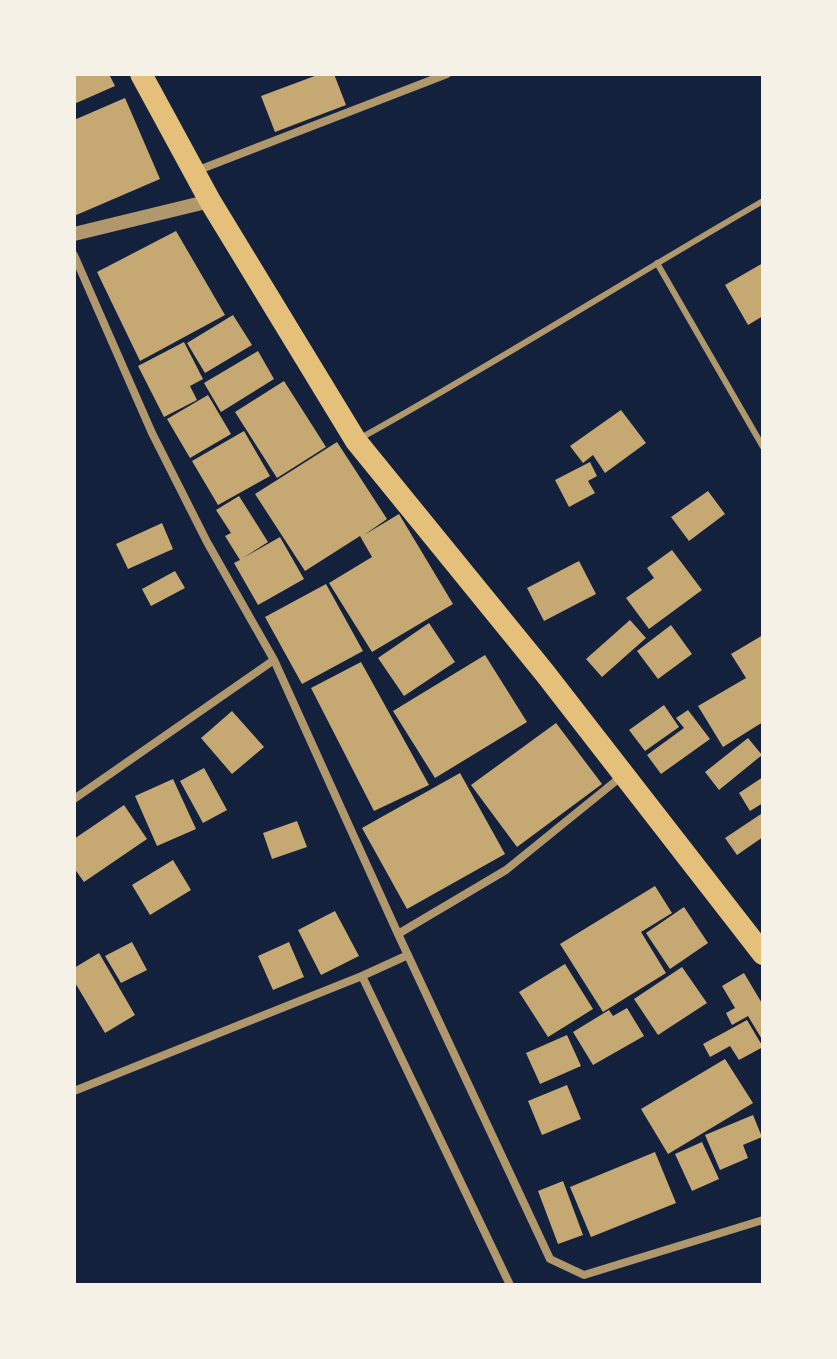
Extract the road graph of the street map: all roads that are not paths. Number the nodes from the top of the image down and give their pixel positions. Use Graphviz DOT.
graph roads {
  1 [pos="141,74"];
  2 [pos="447,74"];
  3 [pos="195,171"];
  4 [pos="210,201"];
  5 [pos="763,201"];
  6 [pos="74,234"];
  7 [pos="74,255"];
  8 [pos="657,263"];
  9 [pos="356,441"];
  10 [pos="763,447"];
  11 [pos="274,660"];
  12 [pos="624,774"];
  13 [pos="74,799"];
  14 [pos="398,934"];
  15 [pos="763,954"];
  16 [pos="408,955"];
  17 [pos="362,976"];
  18 [pos="74,1091"];
  19 [pos="763,1220"];
  20 [pos="510,1285"];
  1 -- 3 [label="highway"];
  2 -- 3 [label="street"];
  3 -- 4 [label="highway"];
  4 -- 6 [label="street"];
  4 -- 9 [label="highway"];
  5 -- 8 [label="lane"];
  7 -- 11 [label="street"];
  8 -- 9 [label="lane"];
  8 -- 10 [label="lane"];
  9 -- 12 [label="highway"];
  11 -- 13 [label="street"];
  11 -- 14 [label="street"];
  12 -- 14 [label="street"];
  12 -- 15 [label="highway"];
  14 -- 16 [label="street"];
  16 -- 17 [label="street"];
  16 -- 19 [label="street"];
  17 -- 18 [label="street"];
  17 -- 20 [label="street"];
}
